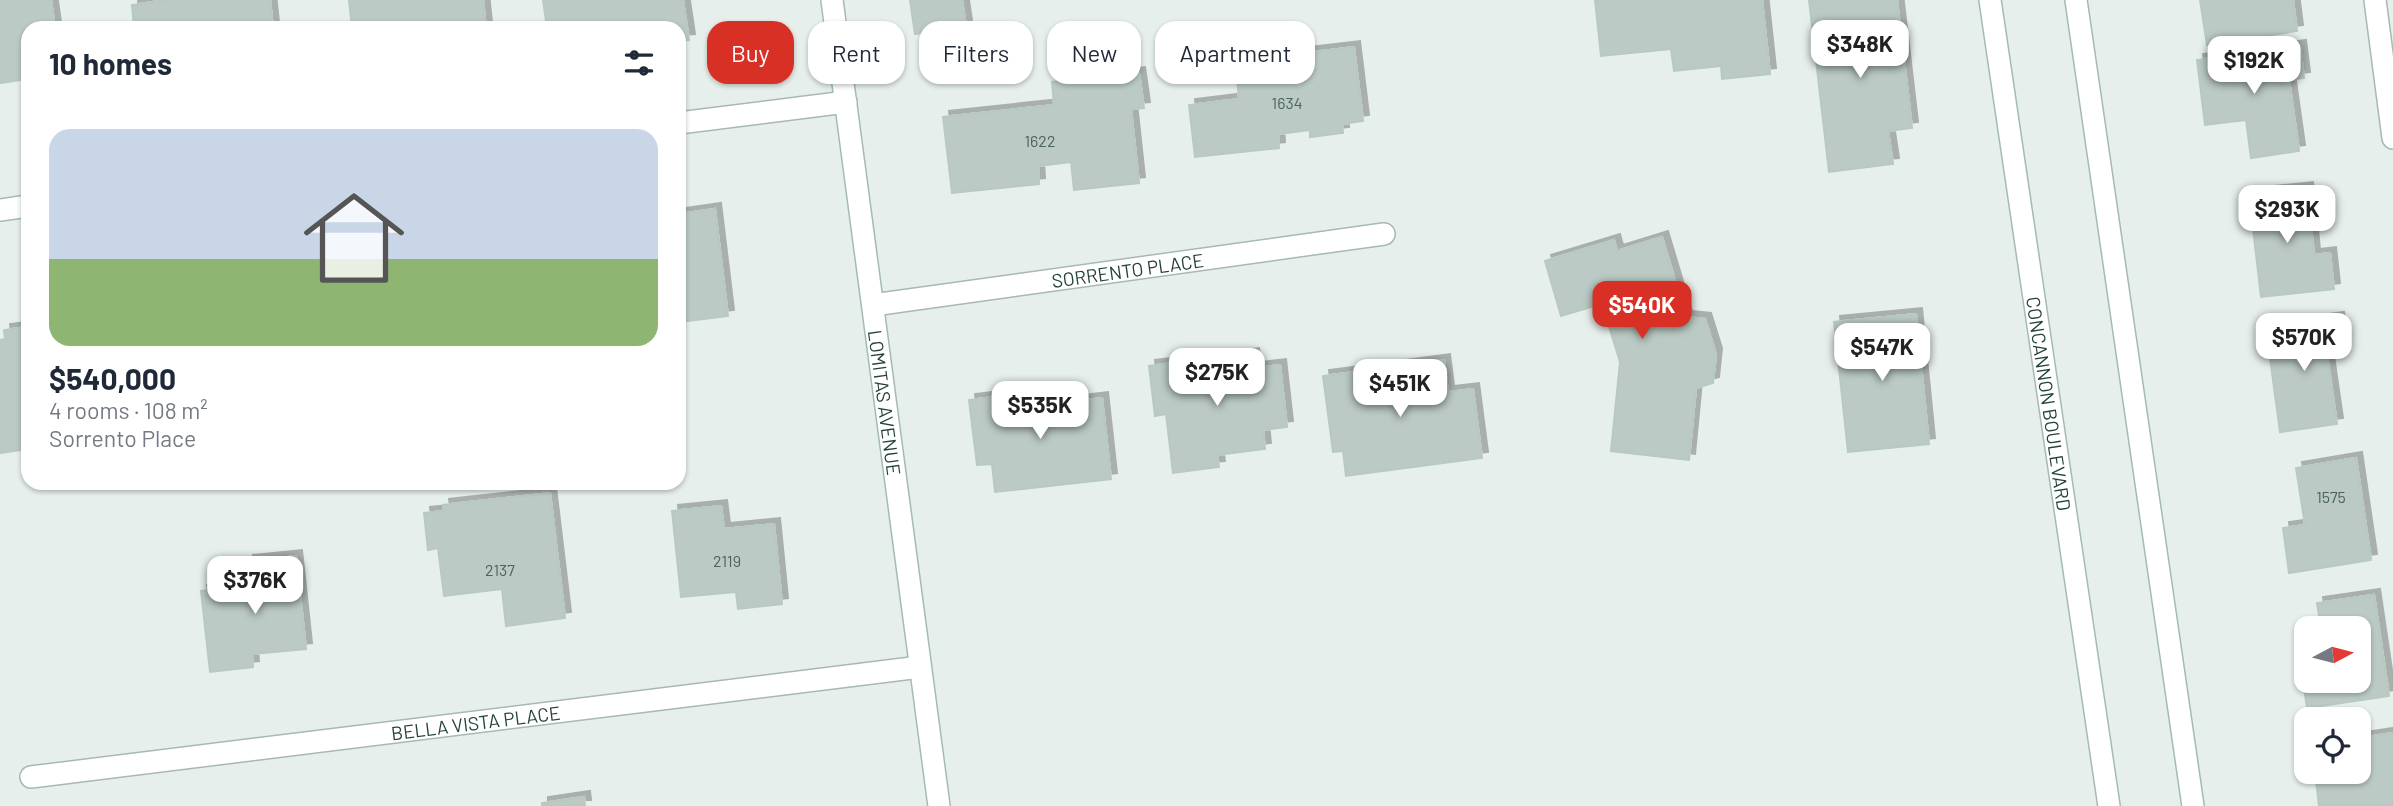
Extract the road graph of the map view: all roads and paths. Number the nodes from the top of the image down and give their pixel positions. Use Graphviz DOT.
graph roads {
  1 [pos="832,0"];
  2 [pos="1990,0"];
  3 [pos="2076,0"];
  4 [pos="2375,0"];
  5 [pos="846,102"];
  6 [pos="686,122"];
  7 [pos="2393,138"];
  8 [pos="21,207"];
  9 [pos="0,210"];
  10 [pos="1384,234"];
  11 [pos="873,305"];
  12 [pos="920,667"];
  13 [pos="31,777"];
  14 [pos="939,806"];
  15 [pos="2109,806"];
  16 [pos="2193,806"];
  1 -- 5 [label="street, LOMITAS AVENUE"];
  2 -- 15 [label="street, CONCANNON BOULEVARD"];
  3 -- 16 [label="street"];
  4 -- 7 [label="street"];
  5 -- 6 [label="street"];
  5 -- 11 [label="street, LOMITAS AVENUE"];
  8 -- 9 [label="street"];
  10 -- 11 [label="street, SORRENTO PLACE"];
  11 -- 12 [label="street, LOMITAS AVENUE"];
  12 -- 13 [label="street, BELLA VISTA PLACE"];
  12 -- 14 [label="street, LOMITAS AVENUE"];
}
